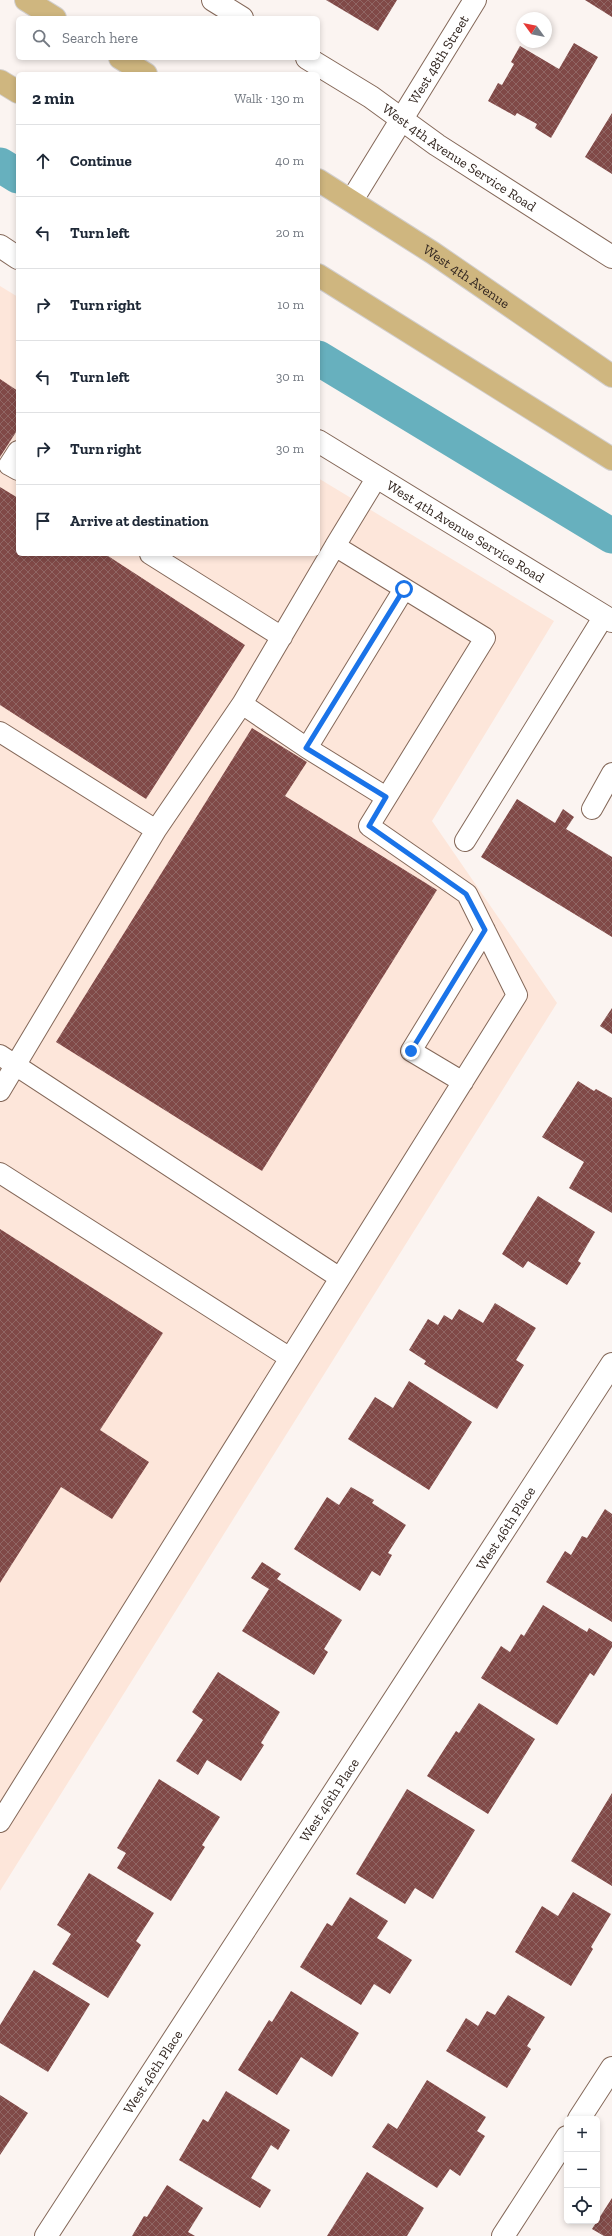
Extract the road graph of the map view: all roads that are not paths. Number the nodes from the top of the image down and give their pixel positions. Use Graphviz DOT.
graph roads {
  1 [pos="26,0"];
  2 [pos="213,0"];
  3 [pos="475,0"];
  4 [pos="52,16"];
  5 [pos="239,16"];
  6 [pos="123,60"];
  7 [pos="310,60"];
  8 [pos="143,72"];
  9 [pos="0,81"];
  10 [pos="16,91"];
  11 [pos="401,120"];
  12 [pos="320,181"];
  13 [pos="352,200"];
  14 [pos="0,246"];
  15 [pos="16,257"];
  16 [pos="612,257"];
  17 [pos="320,276"];
  18 [pos="612,376"];
  19 [pos="320,443"];
  20 [pos="588,445"];
  21 [pos="612,449"];
  22 [pos="16,454"];
  23 [pos="612,459"];
  24 [pos="16,469"];
  25 [pos="377,478"];
  26 [pos="326,554"];
  27 [pos="153,556"];
  28 [pos="404,589"];
  29 [pos="608,619"];
  30 [pos="282,637"];
  31 [pos="242,704"];
  32 [pos="0,732"];
  33 [pos="306,748"];
  34 [pos="612,772"];
  35 [pos="386,797"];
  36 [pos="592,809"];
  37 [pos="156,830"];
  38 [pos="465,841"];
  39 [pos="485,930"];
  40 [pos="8,1060"];
  41 [pos="463,1082"];
  42 [pos="0,1091"];
  43 [pos="0,1173"];
  44 [pos="340,1278"];
  45 [pos="290,1358"];
  46 [pos="612,1364"];
  47 [pos="0,1822"];
  48 [pos="612,2068"];
  49 [pos="581,2116"];
  50 [pos="564,2142"];
  51 [pos="46,2236"];
  52 [pos="503,2236"];
  1 -- 4 [label="main road"];
  2 -- 5 [label="street"];
  3 -- 11 [label="street, West 48th Street"];
  6 -- 8 [label="main road"];
  7 -- 11 [label="street, West 4th Avenue Service Road"];
  9 -- 10 [label="main road"];
  11 -- 13 [label="street, West 48th Street"];
  11 -- 16 [label="street, West 4th Avenue Service Road"];
  12 -- 13 [label="main road, West 4th Avenue"];
  13 -- 18 [label="main road, West 4th Avenue"];
  14 -- 15 [label="street"];
  17 -- 20 [label="main road"];
  19 -- 25 [label="street, West 4th Avenue Service Road"];
  20 -- 21 [label="main road"];
  20 -- 23 [label="main road"];
  22 -- 24 [label="lane"];
  25 -- 26 [label="lane"];
  25 -- 29 [label="street, West 4th Avenue Service Road"];
  26 -- 28 [label="lane"];
  26 -- 30 [label="lane"];
  27 -- 30 [label="lane"];
  28 -- 33 [label="lane"];
  28 -- 35 [label="lane"];
  29 -- 38 [label="lane"];
  30 -- 31 [label="lane"];
  31 -- 33 [label="lane"];
  31 -- 37 [label="lane"];
  32 -- 37 [label="lane"];
  33 -- 35 [label="lane"];
  34 -- 36 [label="lane"];
  35 -- 39 [label="lane"];
  37 -- 40 [label="lane"];
  39 -- 41 [label="lane"];
  39 -- 41 [label="lane"];
  40 -- 42 [label="lane"];
  40 -- 44 [label="lane"];
  41 -- 44 [label="lane"];
  43 -- 45 [label="lane"];
  44 -- 45 [label="lane"];
  45 -- 47 [label="lane"];
  46 -- 51 [label="street, West 46th Place"];
  48 -- 49 [label="street"];
  50 -- 52 [label="street"];
}
